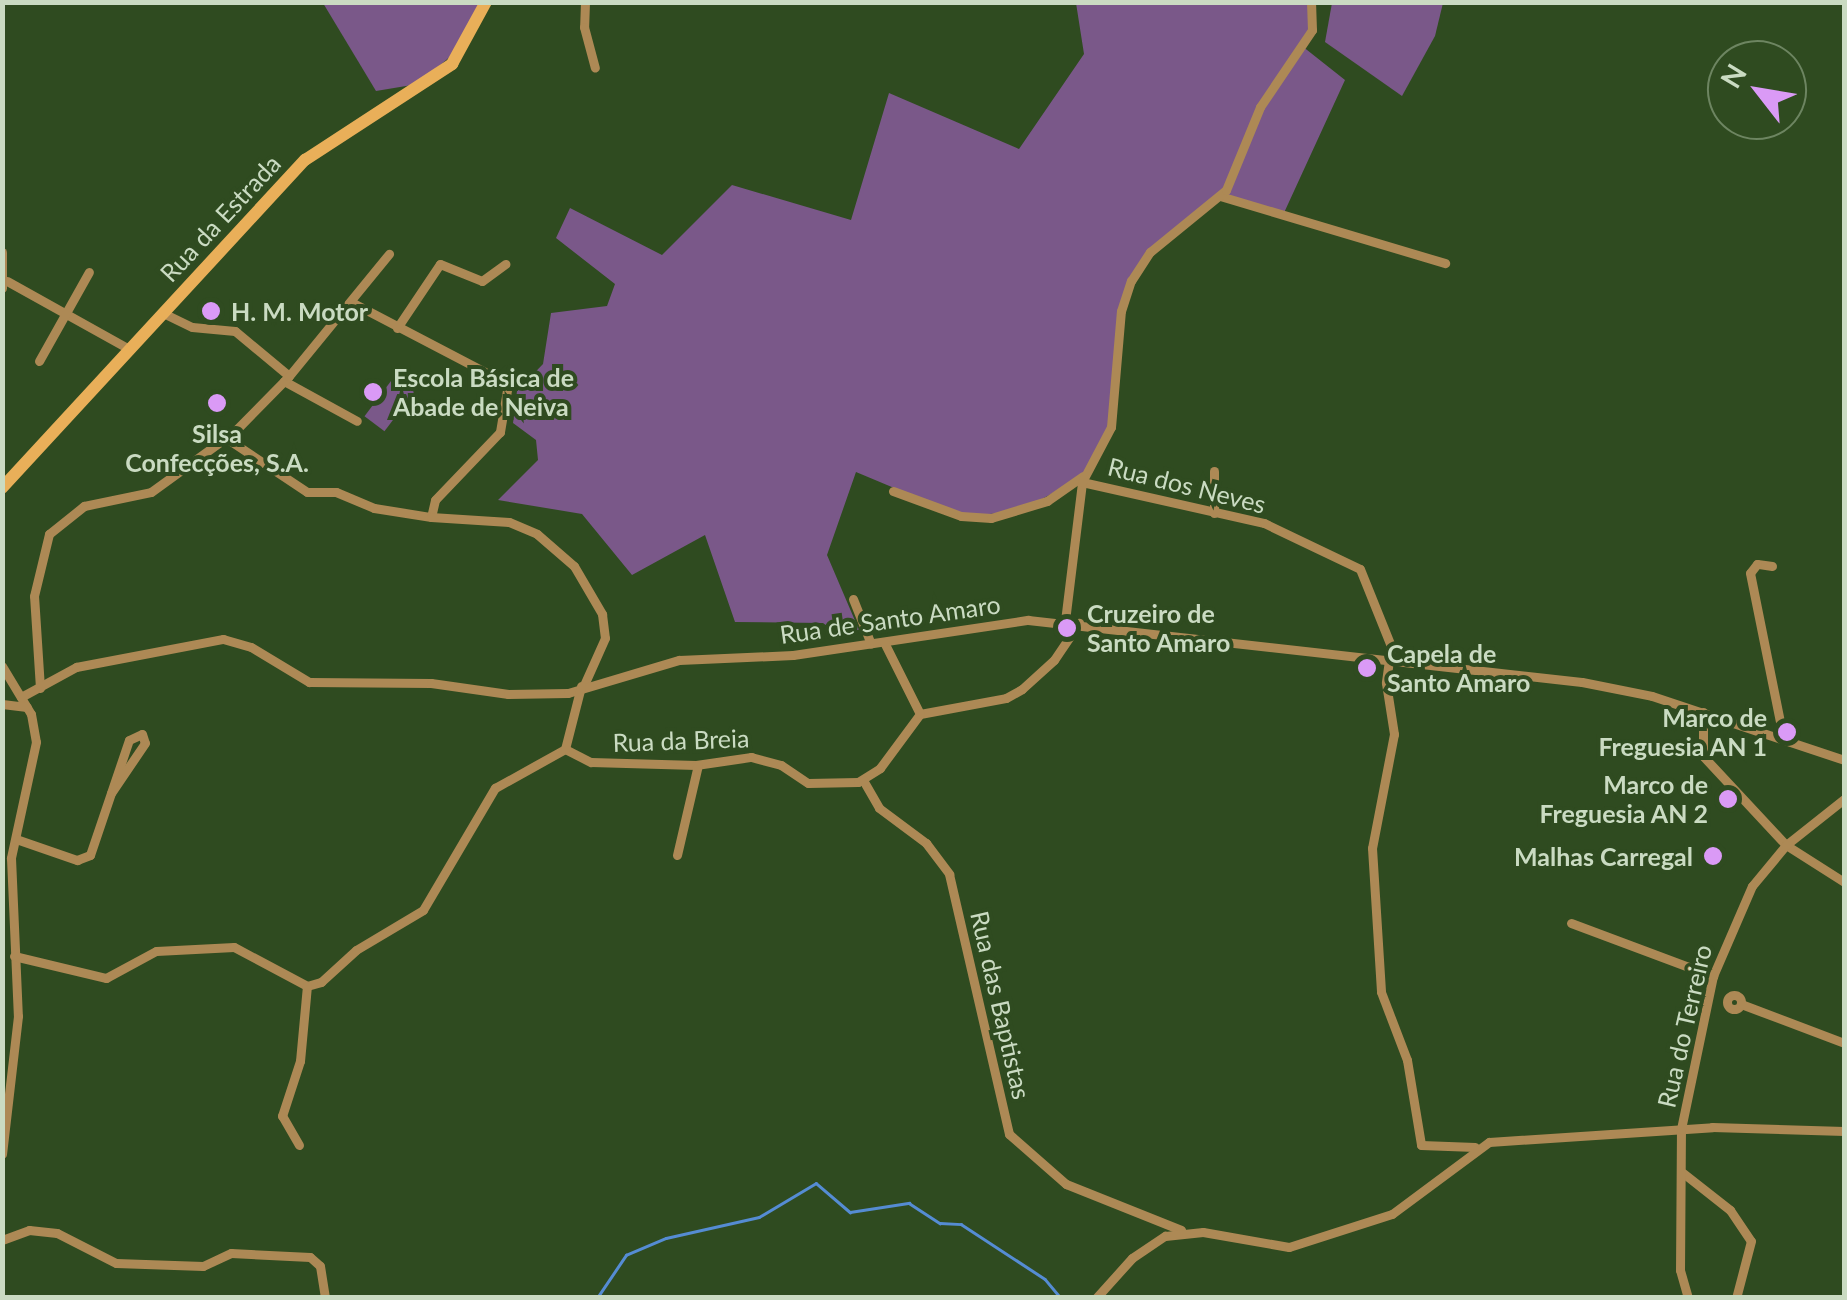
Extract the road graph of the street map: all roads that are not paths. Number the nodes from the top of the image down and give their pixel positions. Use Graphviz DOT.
graph roads {
  1 [pos="486,2"];
  2 [pos="585,2"];
  3 [pos="1312,2"];
  4 [pos="595,68"];
  5 [pos="1220,196"];
  6 [pos="2,252"];
  7 [pos="389,254"];
  8 [pos="1445,263"];
  9 [pos="505,264"];
  10 [pos="89,272"];
  11 [pos="5,285"];
  12 [pos="353,302"];
  13 [pos="163,313"];
  14 [pos="66,314"];
  15 [pos="396,328"];
  16 [pos="129,350"];
  17 [pos="39,361"];
  18 [pos="286,379"];
  19 [pos="358,420"];
  20 [pos="226,438"];
  21 [pos="1214,471"];
  22 [pos="1083,479"];
  23 [pos="2,488"];
  24 [pos="892,491"];
  25 [pos="1214,512"];
  26 [pos="431,517"];
  27 [pos="1772,566"];
  28 [pos="853,599"];
  29 [pos="1060,621"];
  30 [pos="1079,623"];
  31 [pos="884,642"];
  32 [pos="871,644"];
  33 [pos="1390,656"];
  34 [pos="1057,657"];
  35 [pos="2,666"];
  36 [pos="582,685"];
  37 [pos="40,688"];
  38 [pos="24,702"];
  39 [pos="2,704"];
  40 [pos="1703,712"];
  41 [pos="920,714"];
  42 [pos="1783,738"];
  43 [pos="565,749"];
  44 [pos="1844,760"];
  45 [pos="698,765"];
  46 [pos="863,780"];
  47 [pos="111,793"];
  48 [pos="1844,799"];
  49 [pos="16,839"];
  50 [pos="1786,846"];
  51 [pos="676,855"];
  52 [pos="1844,882"];
  53 [pos="1571,923"];
  54 [pos="14,958"];
  55 [pos="2,961"];
  56 [pos="1713,976"];
  57 [pos="307,986"];
  58 [pos="1741,1004"];
  59 [pos="1844,1043"];
  60 [pos="1681,1129"];
  61 [pos="1844,1131"];
  62 [pos="299,1145"];
  63 [pos="1475,1147"];
  64 [pos="2,1154"];
  65 [pos="1683,1173"];
  66 [pos="1181,1230"];
  67 [pos="2,1240"];
  68 [pos="1100,1295"];
  69 [pos="325,1298"];
  70 [pos="1688,1298"];
  71 [pos="1736,1298"];
  1 -- 13 [label="main road, Rua da Estrada"];
  2 -- 4 [label="street"];
  3 -- 5 [label="street"];
  5 -- 8 [label="street"];
  5 -- 22 [label="street"];
  6 -- 11 [label="street"];
  7 -- 12 [label="street"];
  9 -- 15 [label="street"];
  10 -- 14 [label="street"];
  11 -- 14 [label="street"];
  12 -- 15 [label="street"];
  12 -- 18 [label="street"];
  13 -- 16 [label="main road, Rua da Estrada"];
  13 -- 18 [label="street"];
  14 -- 16 [label="street"];
  14 -- 17 [label="street"];
  15 -- 26 [label="street"];
  16 -- 23 [label="main road, Rua da Estrada"];
  18 -- 19 [label="street"];
  18 -- 20 [label="street"];
  20 -- 26 [label="street"];
  20 -- 37 [label="street"];
  21 -- 25 [label="street"];
  22 -- 24 [label="street"];
  22 -- 25 [label="street, Rua dos Neves"];
  22 -- 29 [label="street"];
  25 -- 33 [label="street, Rua dos Neves"];
  26 -- 36 [label="street"];
  27 -- 42 [label="street"];
  28 -- 32 [label="street"];
  29 -- 30 [label="street, Rua de Santo Amaro"];
  29 -- 31 [label="street, Rua de Santo Amaro"];
  29 -- 34 [label="street"];
  30 -- 33 [label="street, Rua de Santo Amaro"];
  30 -- 34 [label="street"];
  31 -- 32 [label="street, Rua de Santo Amaro"];
  31 -- 41 [label="street"];
  32 -- 36 [label="street, Rua de Santo Amaro"];
  33 -- 40 [label="street, Rua de Santo Amaro"];
  33 -- 63 [label="street, Rua dos Neves"];
  34 -- 41 [label="street"];
  35 -- 38 [label="street"];
  36 -- 37 [label="street, Rua de Santo Amaro"];
  36 -- 43 [label="street"];
  37 -- 38 [label="street, Rua de Santo Amaro"];
  38 -- 39 [label="street"];
  38 -- 49 [label="street"];
  40 -- 42 [label="street, Rua de Santo Amaro"];
  40 -- 50 [label="street"];
  41 -- 46 [label="street"];
  42 -- 44 [label="street, Rua de Santo Amaro"];
  43 -- 45 [label="street, Rua da Breia"];
  43 -- 57 [label="street"];
  45 -- 46 [label="street, Rua da Breia"];
  45 -- 51 [label="street"];
  46 -- 66 [label="street, Rua das Baptistas"];
  47 -- 47 [label="street"];
  47 -- 49 [label="street"];
  48 -- 50 [label="street, Rua do Terreiro"];
  49 -- 54 [label="street"];
  50 -- 52 [label="street"];
  50 -- 56 [label="street, Rua do Terreiro"];
  53 -- 56 [label="street"];
  54 -- 55 [label="street"];
  54 -- 57 [label="street"];
  54 -- 64 [label="street"];
  56 -- 60 [label="street, Rua do Terreiro"];
  57 -- 62 [label="street"];
  58 -- 59 [label="street"];
  60 -- 61 [label="street"];
  60 -- 63 [label="street"];
  60 -- 65 [label="street, Rua do Terreiro"];
  63 -- 66 [label="street, Rua das Baptistas"];
  65 -- 70 [label="street, Rua do Terreiro"];
  65 -- 71 [label="street"];
  66 -- 68 [label="street"];
  67 -- 69 [label="street"];
}
